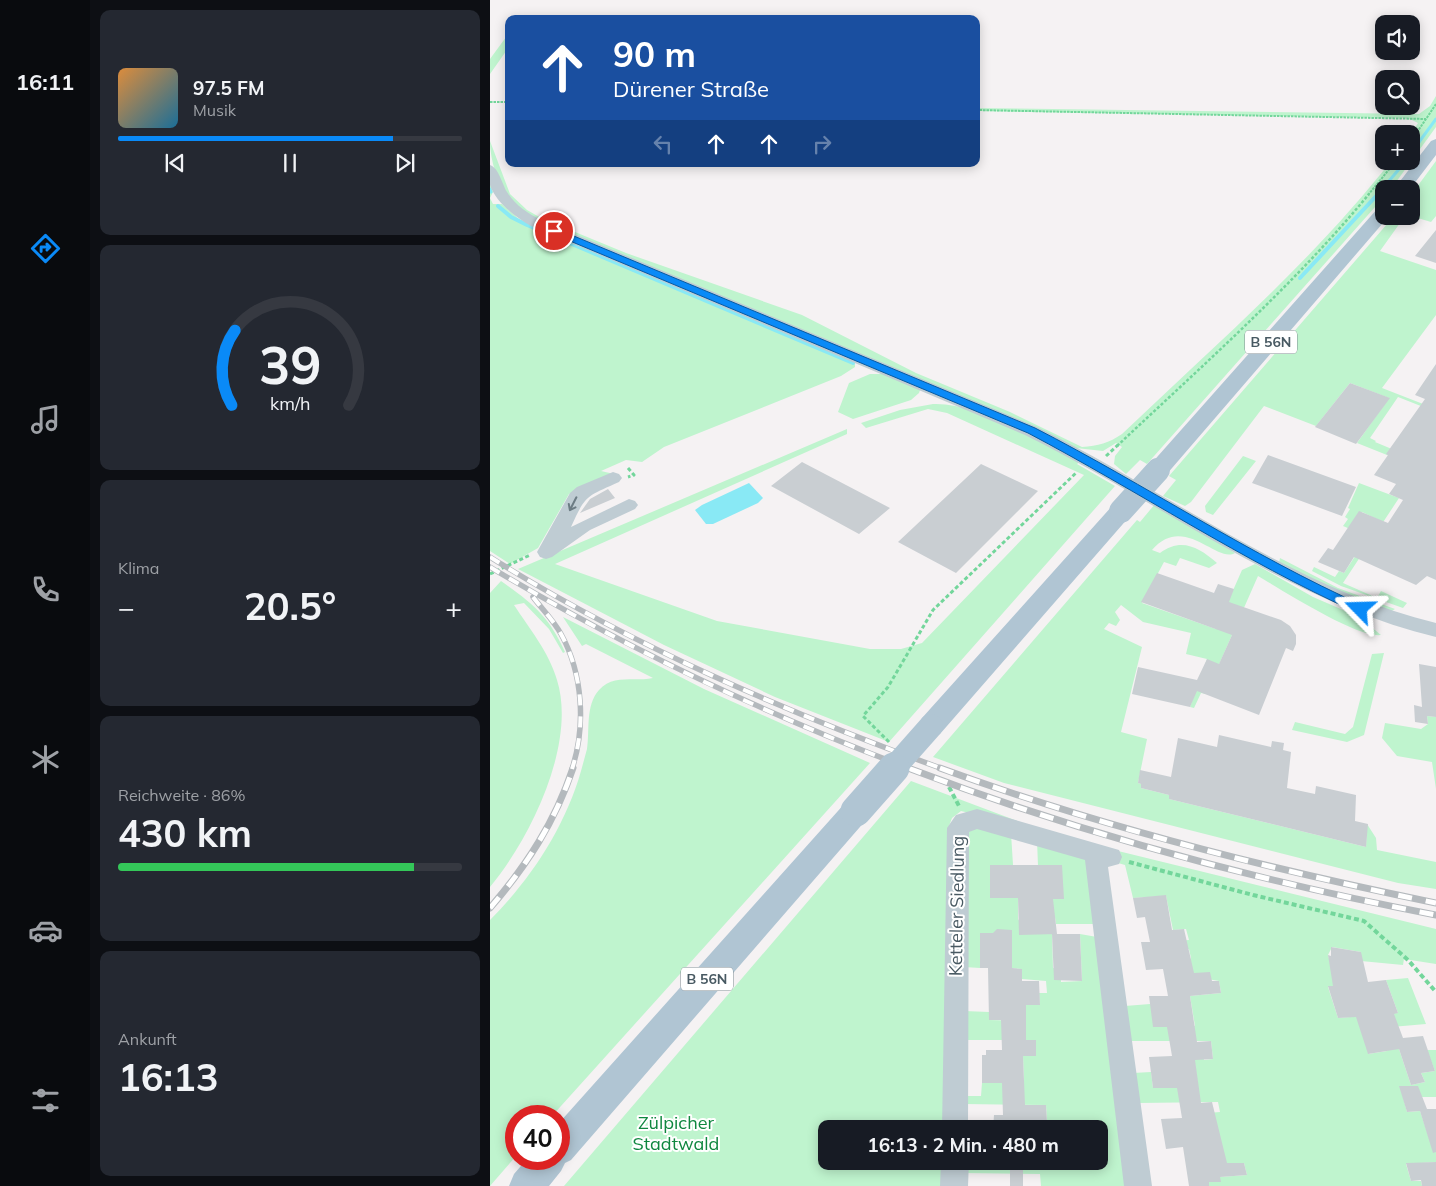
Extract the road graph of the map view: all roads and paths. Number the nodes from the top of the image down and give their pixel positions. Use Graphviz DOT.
graph roads {
  1 [pos="490,102"];
  2 [pos="505,102"];
  3 [pos="1436,104"];
  4 [pos="980,110"];
  5 [pos="1426,119"];
  6 [pos="1420,128"];
  7 [pos="1436,144"];
  8 [pos="490,169"];
  9 [pos="1389,170"];
  10 [pos="1409,180"];
  11 [pos="1375,222"];
  12 [pos="1088,467"];
  13 [pos="1158,470"];
  14 [pos="613,478"];
  15 [pos="629,505"];
  16 [pos="1121,511"];
  17 [pos="1436,630"];
  18 [pos="889,742"];
  19 [pos="950,788"];
  20 [pos="961,811"];
  21 [pos="1103,854"];
  22 [pos="1436,992"];
  23 [pos="955,1120"];
  24 [pos="570,1136"];
  25 [pos="540,1170"];
  26 [pos="955,1170"];
  27 [pos="526,1186"];
  28 [pos="954,1186"];
  29 [pos="1138,1186"];
  1 -- 2 [label="path"];
  3 -- 5 [label="path"];
  4 -- 5 [label="path"];
  5 -- 6 [label="path"];
  7 -- 10 [label="main road"];
  8 -- 12 [label="street"];
  9 -- 12 [label="path"];
  11 -- 13 [label="main road, B 56N"];
  12 -- 17 [label="street"];
  12 -- 18 [label="path"];
  13 -- 16 [label="main road, B 56N, bridge"];
  14 -- 15 [label="street, one-way"];
  16 -- 24 [label="main road, B 56N, bridge"];
  19 -- 20 [label="path"];
  21 -- 22 [label="path"];
  21 -- 23 [label="street, Ketteler Siedlung"];
  21 -- 29 [label="street"];
  25 -- 27 [label="main road"];
  26 -- 28 [label="street"];
}
